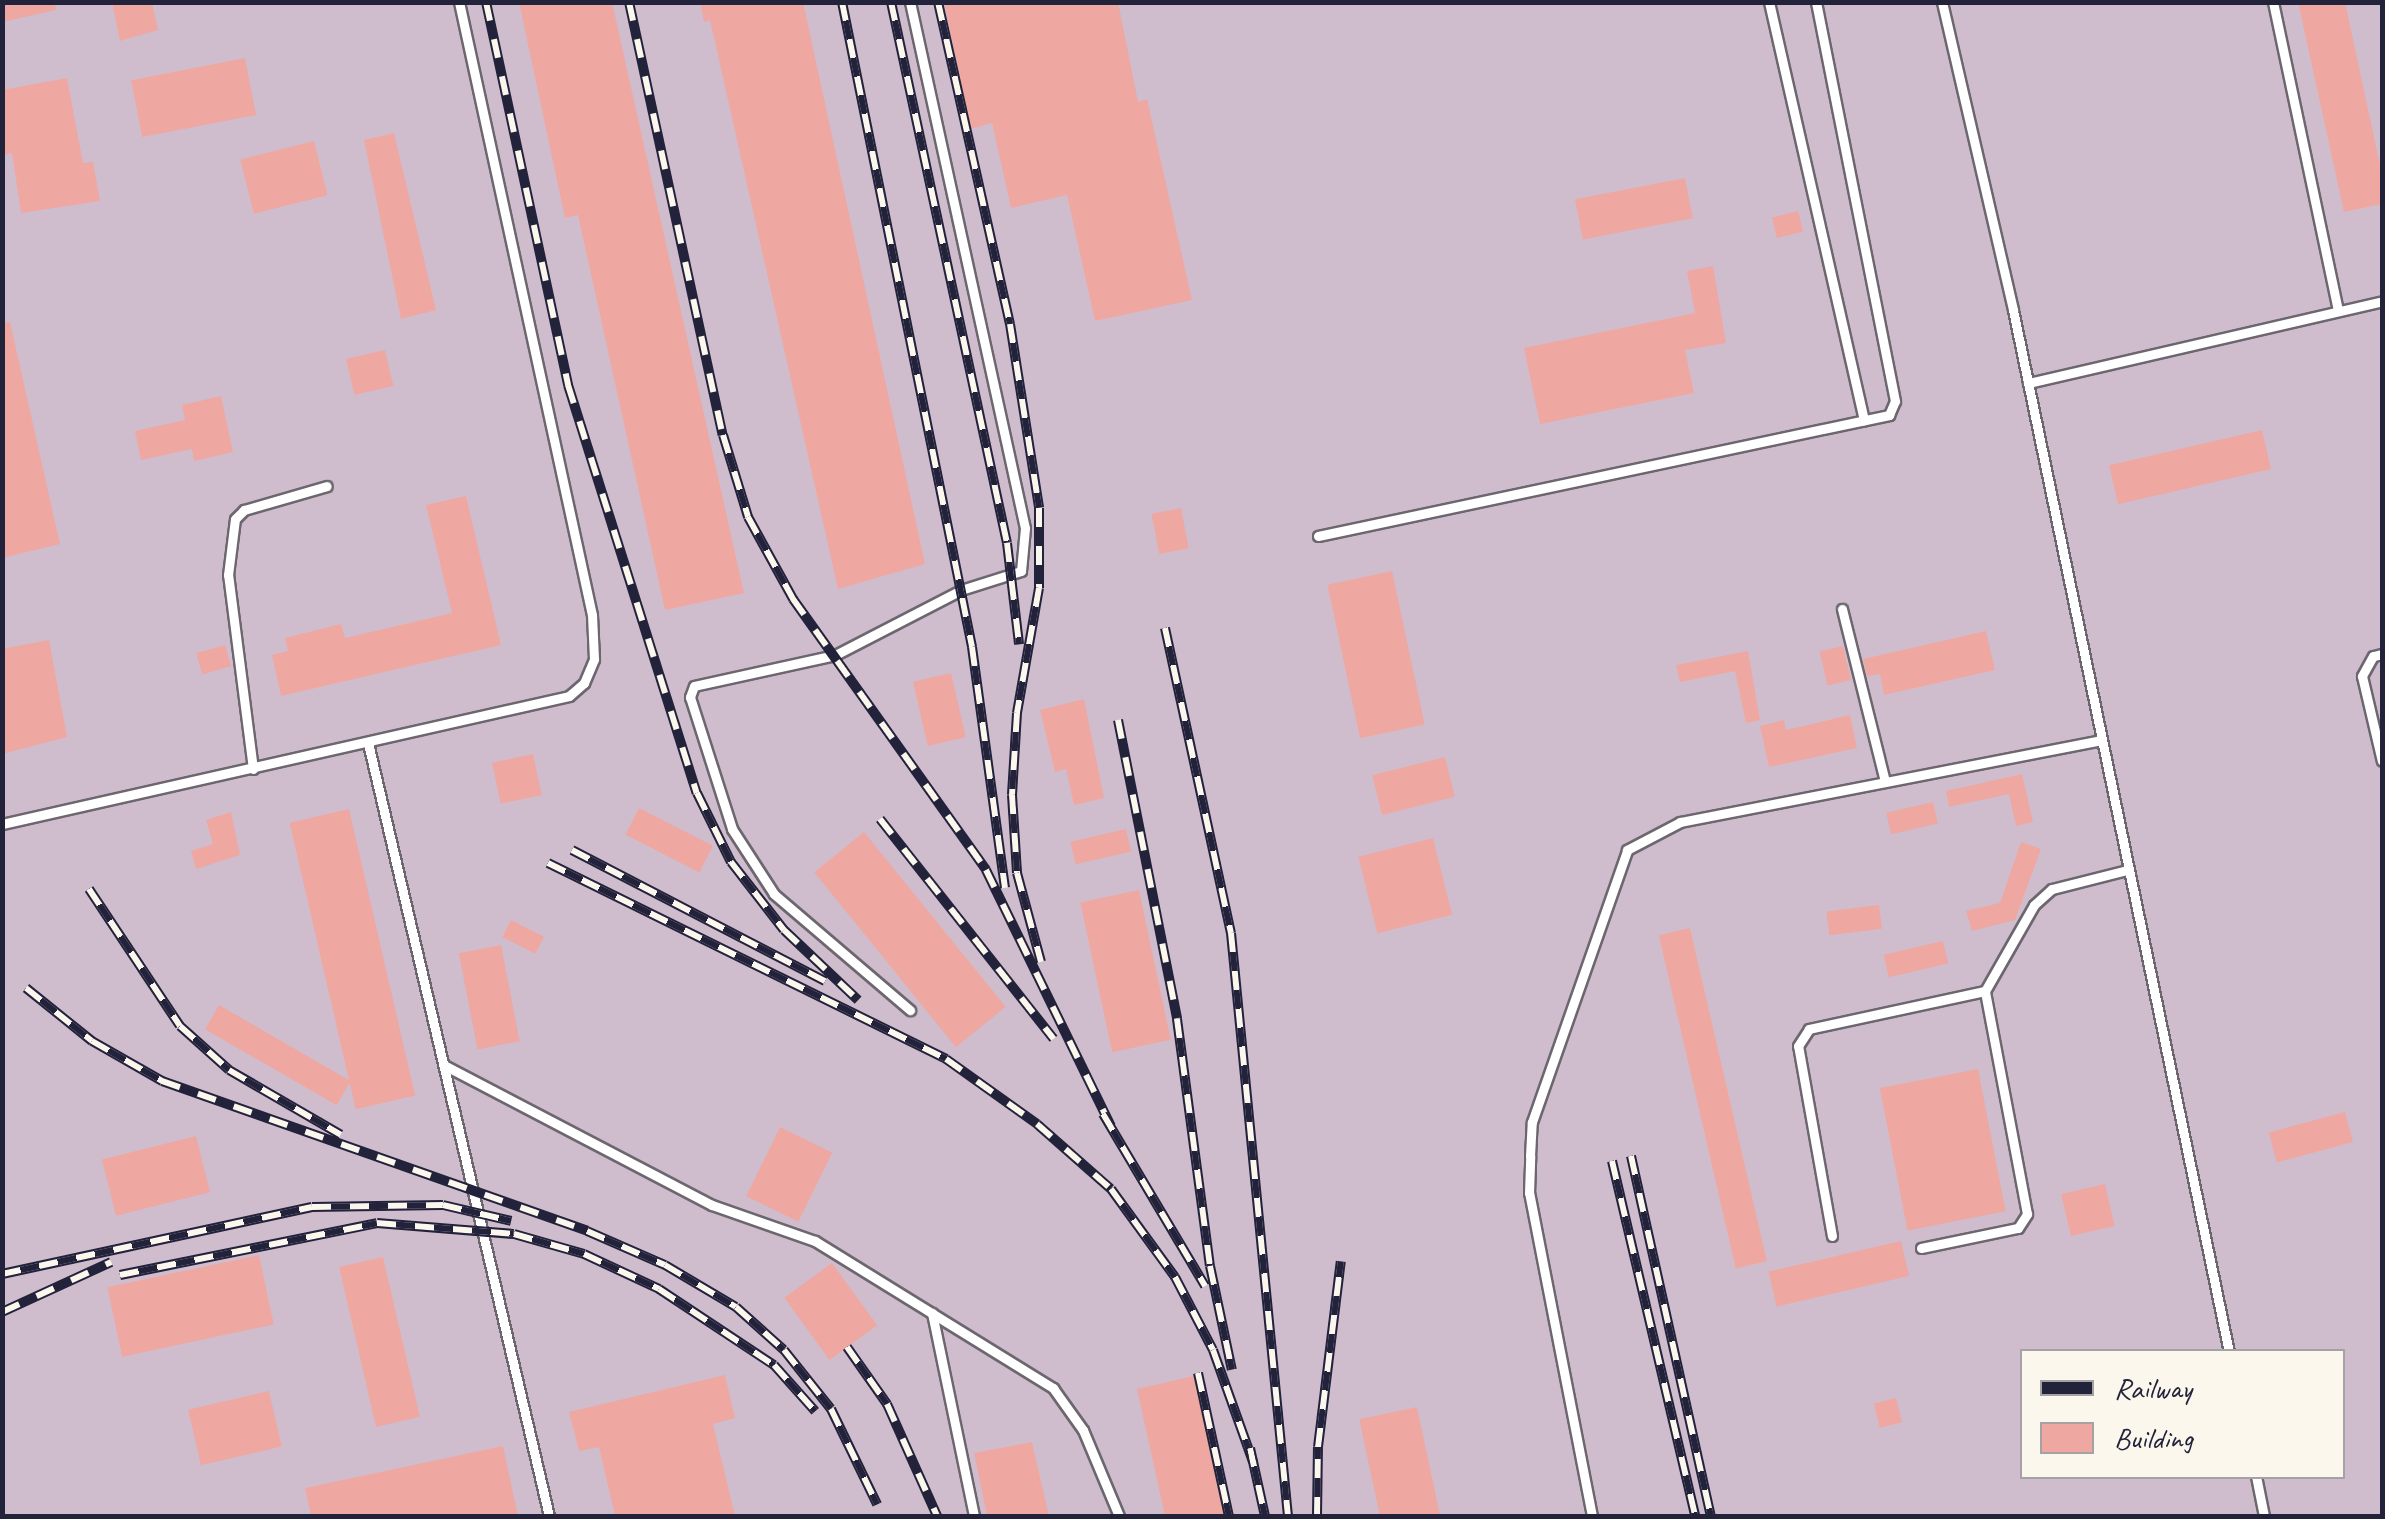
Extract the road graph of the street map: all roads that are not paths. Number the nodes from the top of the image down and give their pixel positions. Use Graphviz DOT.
graph roads {
  1 [pos="459,2"];
  2 [pos="910,2"];
  3 [pos="1770,2"];
  4 [pos="1816,2"];
  5 [pos="1942,2"];
  6 [pos="2274,2"];
  7 [pos="2382,301"];
  8 [pos="2338,310"];
  9 [pos="2028,383"];
  10 [pos="1864,420"];
  11 [pos="327,486"];
  12 [pos="1318,536"];
  13 [pos="1842,608"];
  14 [pos="2382,654"];
  15 [pos="2101,740"];
  16 [pos="368,743"];
  17 [pos="2382,761"];
  18 [pos="253,769"];
  19 [pos="1885,782"];
  20 [pos="2,824"];
  21 [pos="2127,870"];
  22 [pos="1986,991"];
  23 [pos="910,1010"];
  24 [pos="444,1065"];
  25 [pos="1832,1236"];
  26 [pos="1920,1248"];
  27 [pos="932,1313"];
  28 [pos="2228,1349"];
  29 [pos="2257,1479"];
  30 [pos="549,1516"];
  31 [pos="974,1516"];
  32 [pos="1120,1516"];
  33 [pos="1592,1516"];
  34 [pos="2264,1516"];
  1 -- 16 [label="lane"];
  2 -- 23 [label="lane"];
  3 -- 10 [label="lane"];
  4 -- 10 [label="lane"];
  5 -- 9 [label="lane"];
  6 -- 8 [label="lane"];
  7 -- 8 [label="lane"];
  8 -- 9 [label="lane"];
  9 -- 15 [label="lane"];
  10 -- 12 [label="lane"];
  11 -- 18 [label="lane"];
  13 -- 19 [label="lane"];
  14 -- 17 [label="lane"];
  15 -- 19 [label="lane"];
  15 -- 21 [label="lane"];
  16 -- 18 [label="lane"];
  16 -- 24 [label="lane"];
  18 -- 20 [label="lane"];
  19 -- 33 [label="lane"];
  21 -- 22 [label="lane"];
  21 -- 28 [label="lane"];
  22 -- 25 [label="lane"];
  22 -- 26 [label="lane"];
  24 -- 27 [label="lane"];
  24 -- 30 [label="lane"];
  27 -- 31 [label="lane"];
  27 -- 32 [label="lane"];
  29 -- 34 [label="lane"];
}
